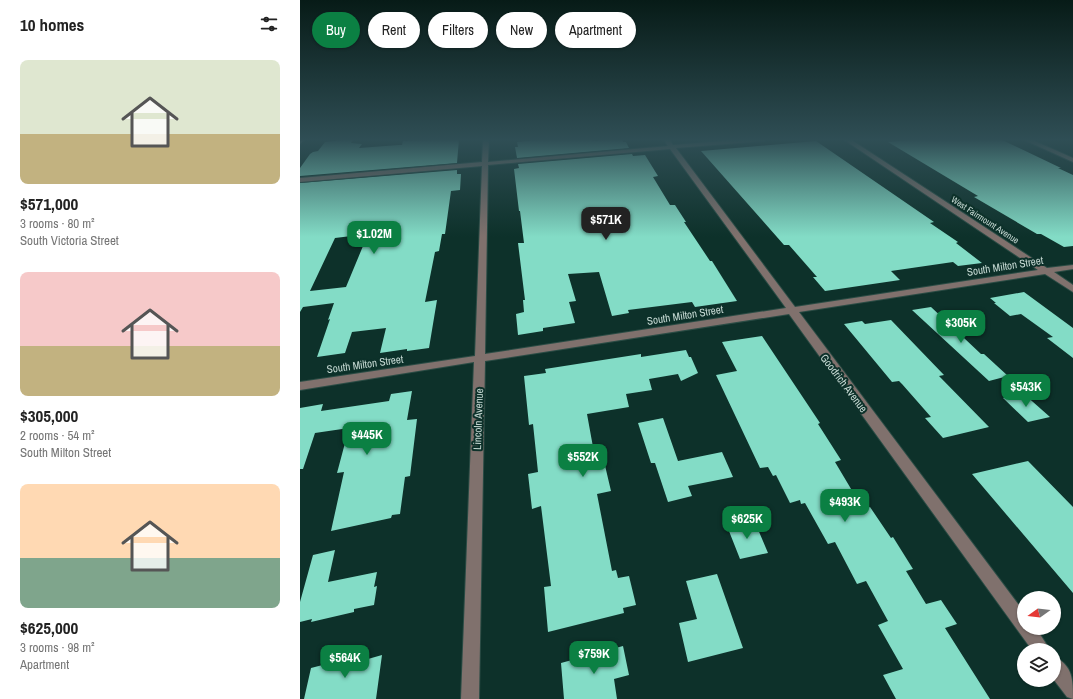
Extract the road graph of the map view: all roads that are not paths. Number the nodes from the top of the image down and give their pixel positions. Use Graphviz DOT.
graph roads {
  1 [pos="397,172"];
  2 [pos="485,172"];
  3 [pos="690,172"];
  4 [pos="895,172"];
  5 [pos="300,180"];
  6 [pos="1073,267"];
  7 [pos="1047,272"];
  8 [pos="1073,289"];
  9 [pos="791,311"];
  10 [pos="479,359"];
  11 [pos="300,386"];
  12 [pos="1017,616"];
  13 [pos="1061,675"];
  14 [pos="1073,691"];
  15 [pos="470,699"];
  1 -- 5 [label="street"];
  2 -- 10 [label="street, Lincoln Avenue"];
  3 -- 9 [label="street, Goodrich Avenue"];
  4 -- 7 [label="street, West Fairmount Avenue"];
  6 -- 7 [label="street, South Milton Street"];
  7 -- 8 [label="street, West Fairmount Avenue"];
  7 -- 9 [label="street, South Milton Street"];
  9 -- 10 [label="street, South Milton Street"];
  9 -- 12 [label="street, Goodrich Avenue"];
  10 -- 11 [label="street, South Milton Street"];
  10 -- 15 [label="street, Lincoln Avenue"];
  13 -- 14 [label="street"];
}
